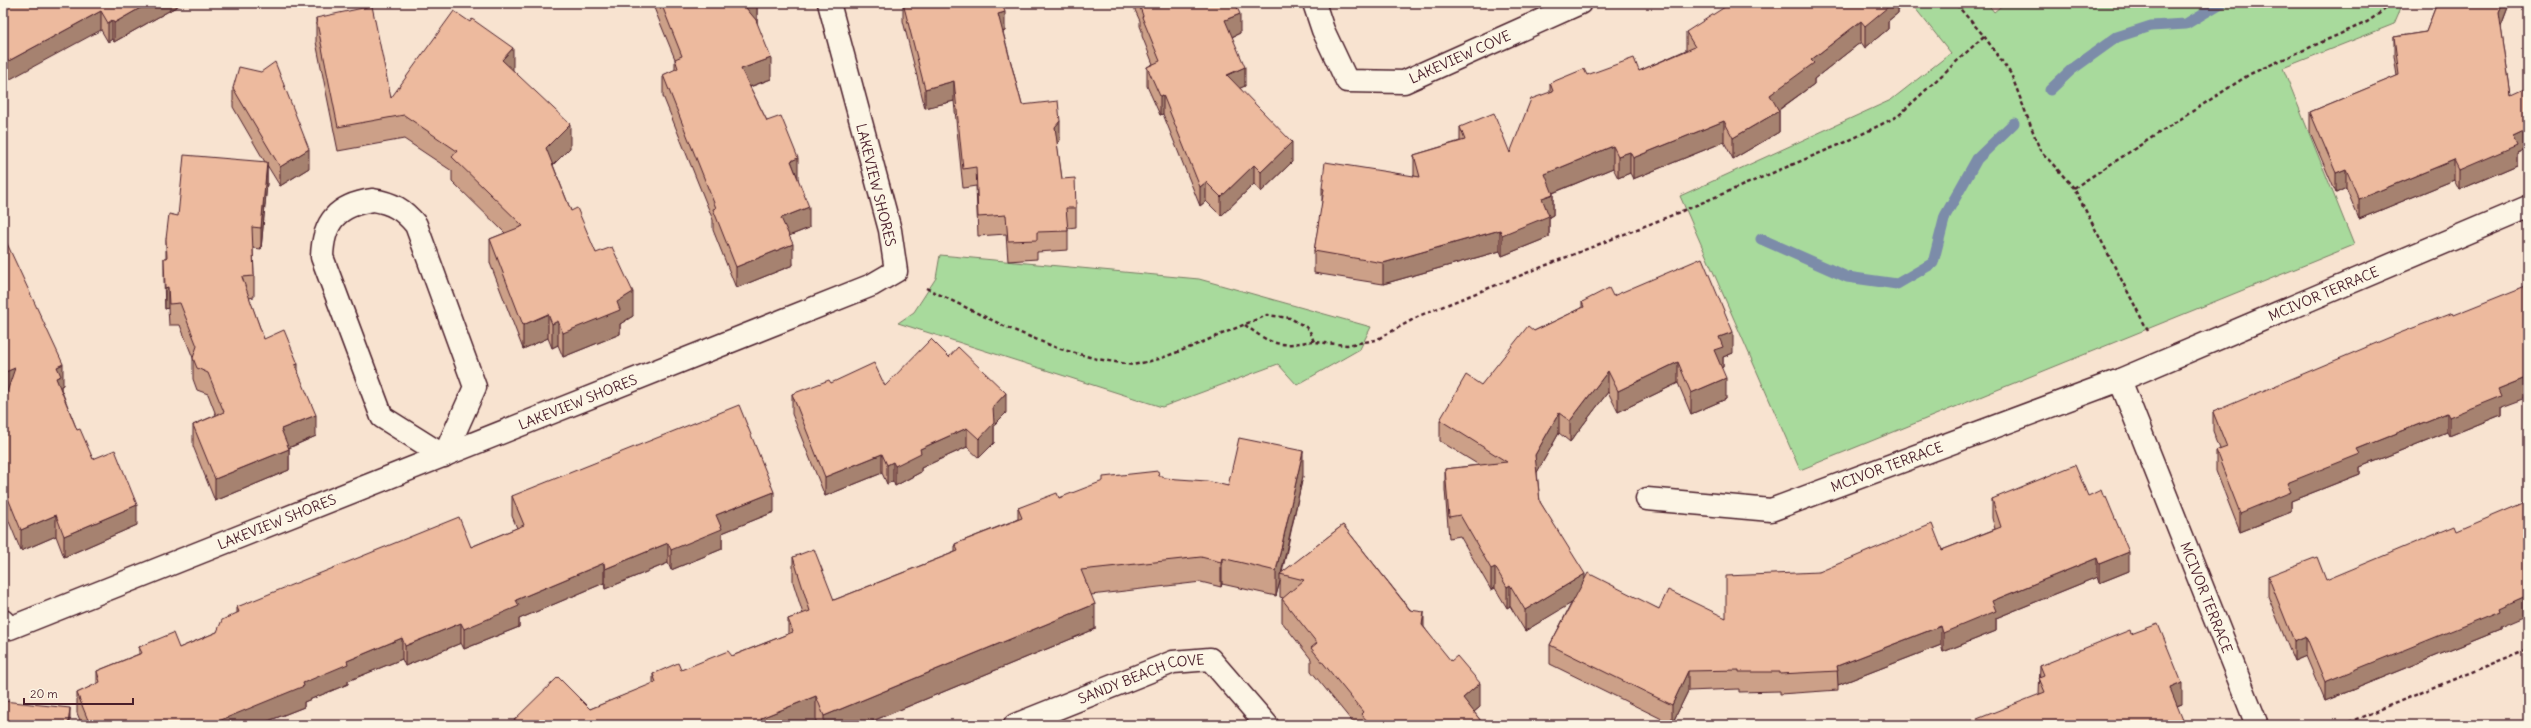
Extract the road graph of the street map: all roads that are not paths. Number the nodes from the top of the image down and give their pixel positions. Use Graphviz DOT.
graph roads {
  1 [pos="829,3"];
  2 [pos="1314,3"];
  3 [pos="1580,3"];
  4 [pos="2528,207"];
  5 [pos="2120,380"];
  6 [pos="444,456"];
  7 [pos="1647,499"];
  8 [pos="3,621"];
  9 [pos="1015,725"];
  10 [pos="1267,725"];
  11 [pos="2257,725"];
  1 -- 6 [label="street, LAKEVIEW SHORES"];
  2 -- 3 [label="street, LAKEVIEW COVE"];
  4 -- 5 [label="street, MCIVOR TERRACE"];
  5 -- 7 [label="street, MCIVOR TERRACE"];
  5 -- 11 [label="street, MCIVOR TERRACE"];
  6 -- 6 [label="street"];
  6 -- 8 [label="street, LAKEVIEW SHORES"];
  9 -- 10 [label="street, SANDY BEACH COVE"];
}
